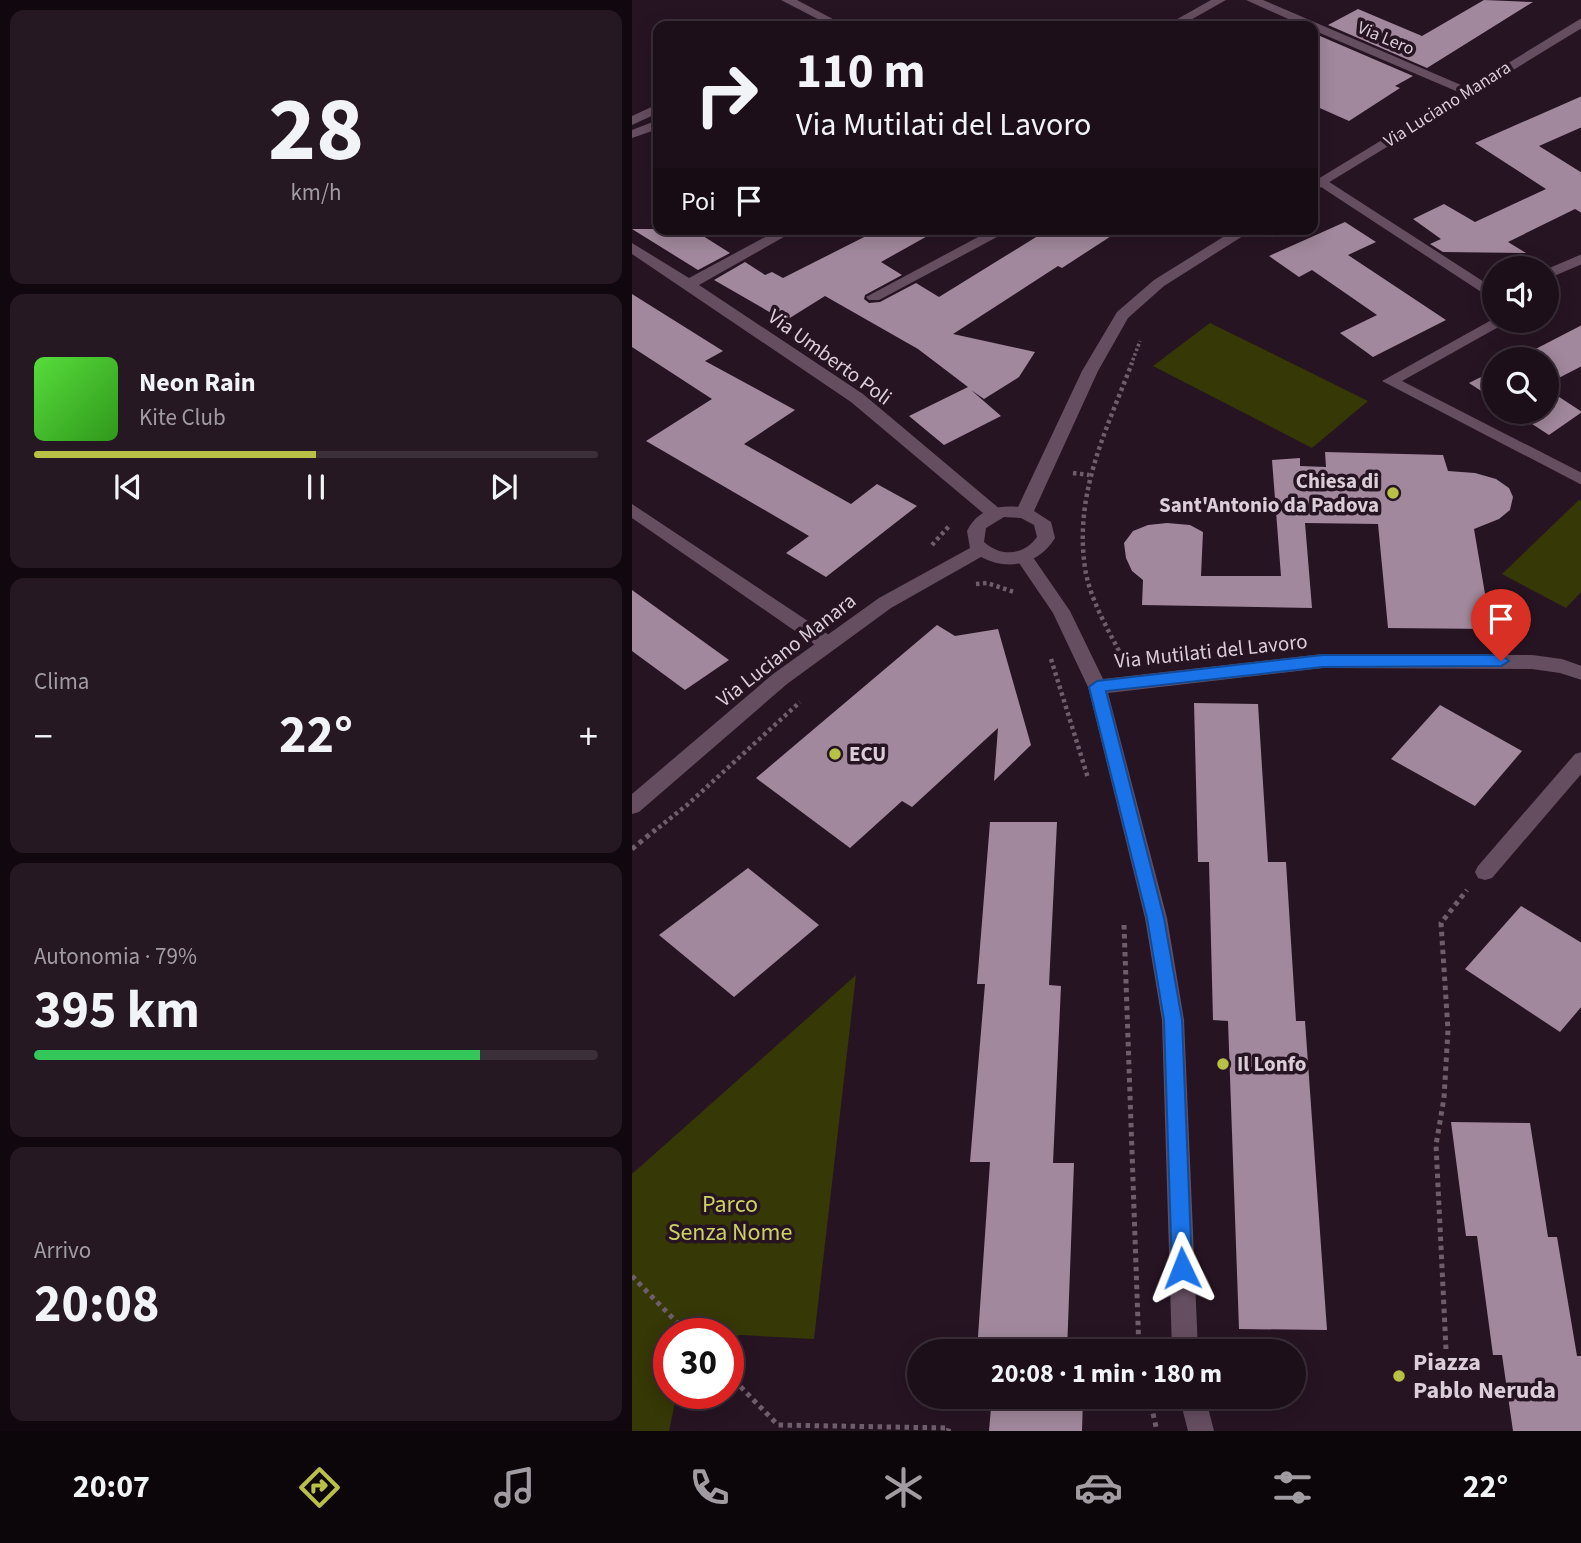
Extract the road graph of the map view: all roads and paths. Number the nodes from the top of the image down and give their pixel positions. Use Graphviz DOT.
graph roads {
  1 [pos="787,0"];
  2 [pos="1220,0"];
  3 [pos="1252,0"];
  4 [pos="830,21"];
  5 [pos="1180,21"];
  6 [pos="1302,21"];
  7 [pos="1581,22"];
  8 [pos="1318,28"];
  9 [pos="1468,91"];
  10 [pos="653,110"];
  11 [pos="632,121"];
  12 [pos="653,126"];
  13 [pos="632,134"];
  14 [pos="1318,185"];
  15 [pos="780,235"];
  16 [pos="993,235"];
  17 [pos="1237,235"];
  18 [pos="1273,235"];
  19 [pos="1263,242"];
  20 [pos="632,247"];
  21 [pos="1581,258"];
  22 [pos="1559,269"];
  23 [pos="689,284"];
  24 [pos="1482,288"];
  25 [pos="874,297"];
  26 [pos="1482,331"];
  27 [pos="1144,333"];
  28 [pos="1581,480"];
  29 [pos="632,510"];
  30 [pos="1024,513"];
  31 [pos="995,514"];
  32 [pos="981,550"];
  33 [pos="1025,557"];
  34 [pos="974,584"];
  35 [pos="1024,599"];
  36 [pos="828,644"];
  37 [pos="1048,649"];
  38 [pos="1581,673"];
  39 [pos="1134,682"];
  40 [pos="1097,687"];
  41 [pos="806,697"];
  42 [pos="1581,759"];
  43 [pos="1088,780"];
  44 [pos="632,806"];
  45 [pos="632,849"];
  46 [pos="1485,872"];
  47 [pos="1124,923"];
  48 [pos="632,1276"];
  49 [pos="673,1318"];
  50 [pos="1139,1339"];
  51 [pos="1185,1339"];
  52 [pos="1446,1349"];
  53 [pos="744,1390"];
  54 [pos="1152,1409"];
  55 [pos="1195,1409"];
  56 [pos="948,1431"];
  57 [pos="1157,1431"];
  58 [pos="1201,1431"];
  1 -- 4 [label="street"];
  2 -- 5 [label="street"];
  3 -- 6 [label="street, Via Lero"];
  7 -- 9 [label="street, Via Luciano Manara"];
  8 -- 9 [label="street, Via Lero"];
  9 -- 14 [label="street, Via Luciano Manara"];
  10 -- 11 [label="street"];
  12 -- 13 [label="street"];
  14 -- 24 [label="street"];
  15 -- 23 [label="street"];
  16 -- 25 [label="street"];
  17 -- 30 [label="street"];
  18 -- 19 [label="path"];
  20 -- 23 [label="street, Via Umberto Poli"];
  21 -- 22 [label="street"];
  23 -- 31 [label="street, Via Umberto Poli"];
  26 -- 28 [label="street"];
  27 -- 39 [label="path"];
  29 -- 36 [label="street"];
  30 -- 31 [label="street"];
  30 -- 33 [label="street"];
  31 -- 32 [label="street"];
  32 -- 33 [label="street"];
  32 -- 36 [label="street, Via Luciano Manara"];
  33 -- 40 [label="street"];
  34 -- 35 [label="path"];
  36 -- 44 [label="street, Via Luciano Manara"];
  37 -- 43 [label="path"];
  38 -- 39 [label="street, Via Mutilati del Lavoro"];
  39 -- 40 [label="street, Via Mutilati del Lavoro"];
  40 -- 51 [label="street"];
  41 -- 45 [label="path"];
  42 -- 46 [label="street"];
  46 -- 52 [label="path"];
  47 -- 50 [label="path"];
  48 -- 49 [label="path"];
  53 -- 56 [label="path"];
  54 -- 57 [label="path"];
  55 -- 58 [label="street"];
}
